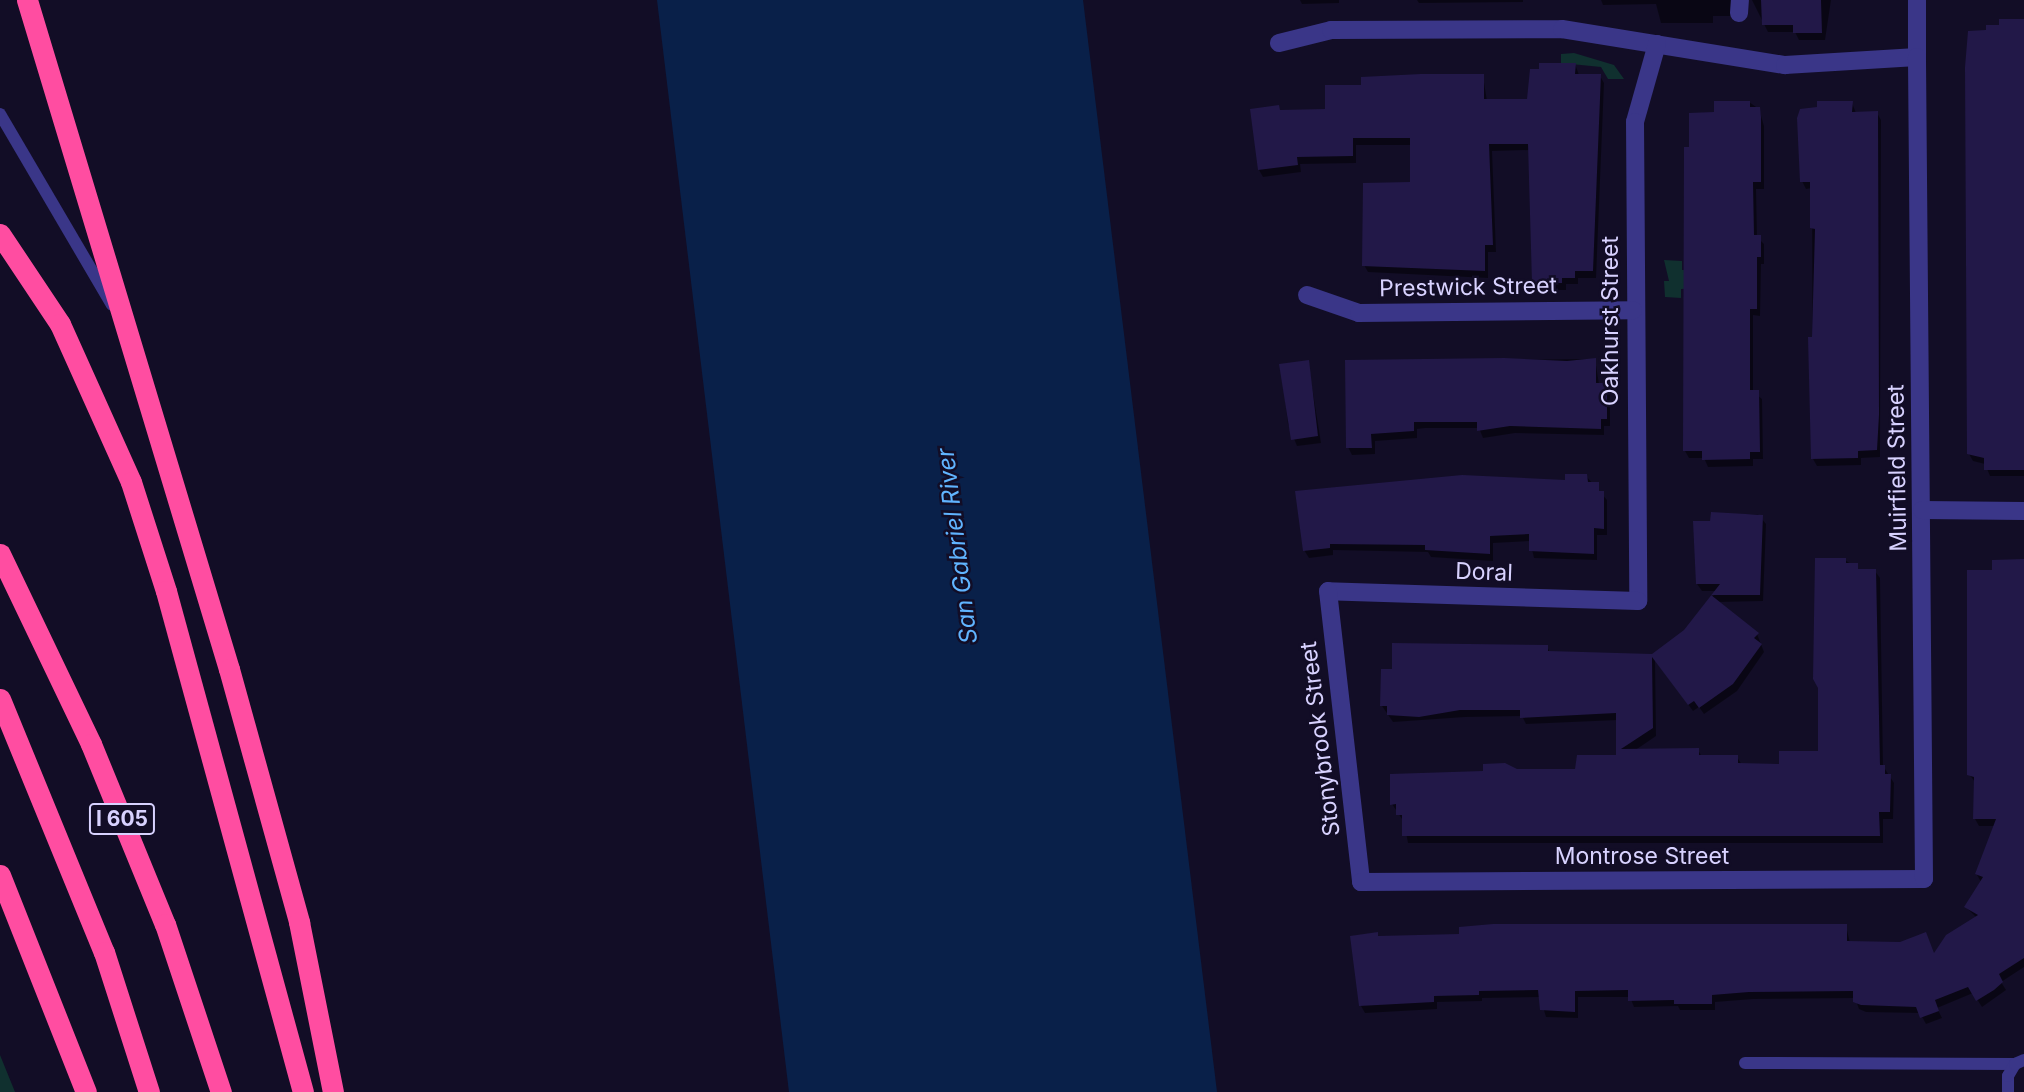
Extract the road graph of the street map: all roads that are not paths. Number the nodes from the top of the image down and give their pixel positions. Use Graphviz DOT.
graph roads {
  1 [pos="27,0"];
  2 [pos="1917,0"];
  3 [pos="1279,43"];
  4 [pos="1657,44"];
  5 [pos="1917,57"];
  6 [pos="0,114"];
  7 [pos="0,234"];
  8 [pos="1307,295"];
  9 [pos="1633,310"];
  10 [pos="122,324"];
  11 [pos="1922,510"];
  12 [pos="2024,511"];
  13 [pos="0,554"];
  14 [pos="1328,591"];
  15 [pos="1638,601"];
  16 [pos="0,699"];
  17 [pos="0,875"];
  18 [pos="1924,878"];
  19 [pos="1361,882"];
  20 [pos="0,888"];
  21 [pos="17,920"];
  22 [pos="2019,1062"];
  23 [pos="1745,1063"];
  24 [pos="86,1092"];
  25 [pos="149,1092"];
  26 [pos="221,1092"];
  27 [pos="303,1092"];
  28 [pos="333,1092"];
  29 [pos="2008,1092"];
  1 -- 10 [label="highway"];
  2 -- 5 [label="street, Muirfield Street"];
  3 -- 4 [label="street"];
  4 -- 5 [label="street"];
  4 -- 9 [label="street, Oakhurst Street"];
  5 -- 11 [label="street, Muirfield Street"];
  6 -- 10 [label="lane"];
  7 -- 27 [label="highway"];
  8 -- 9 [label="street, Prestwick Street"];
  9 -- 15 [label="street, Oakhurst Street"];
  10 -- 28 [label="highway"];
  11 -- 12 [label="street"];
  11 -- 18 [label="street, Muirfield Street"];
  13 -- 26 [label="highway, I 605"];
  14 -- 15 [label="street, Doral"];
  14 -- 19 [label="street, Stonybrook Street"];
  16 -- 25 [label="highway, I 605"];
  17 -- 21 [label="highway"];
  18 -- 19 [label="street, Montrose Street"];
  20 -- 21 [label="highway"];
  21 -- 24 [label="highway"];
  22 -- 23 [label="lane"];
  22 -- 29 [label="lane"];
}
